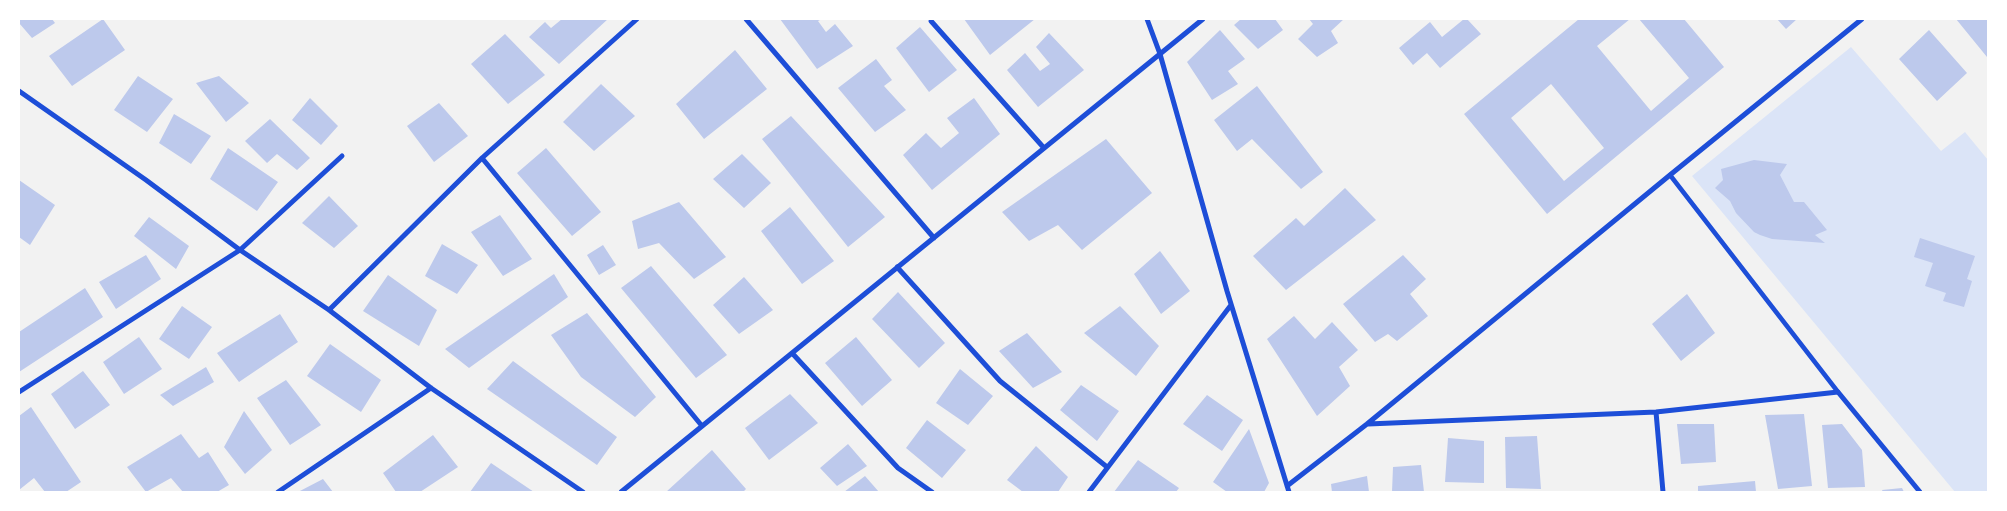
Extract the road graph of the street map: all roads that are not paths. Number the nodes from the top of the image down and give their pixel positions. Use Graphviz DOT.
graph roads {
  1 [pos="637,19"];
  2 [pos="746,19"];
  3 [pos="1147,19"];
  4 [pos="1203,19"];
  5 [pos="1862,19"];
  6 [pos="931,22"];
  7 [pos="1160,54"];
  8 [pos="19,91"];
  9 [pos="1044,148"];
  10 [pos="342,156"];
  11 [pos="482,158"];
  12 [pos="1670,175"];
  13 [pos="934,238"];
  14 [pos="240,250"];
  15 [pos="897,268"];
  16 [pos="1231,305"];
  17 [pos="329,310"];
  18 [pos="792,353"];
  19 [pos="431,388"];
  20 [pos="19,392"];
  21 [pos="1838,392"];
  22 [pos="1656,412"];
  23 [pos="1367,424"];
  24 [pos="702,426"];
  25 [pos="1107,468"];
  26 [pos="1287,486"];
  27 [pos="278,492"];
  28 [pos="583,492"];
  29 [pos="621,492"];
  30 [pos="932,492"];
  31 [pos="1089,492"];
  32 [pos="1289,492"];
  33 [pos="1663,492"];
  34 [pos="1920,492"];
  1 -- 11 [label="street"];
  2 -- 13 [label="street"];
  3 -- 7 [label="street"];
  4 -- 7 [label="street"];
  5 -- 12 [label="street"];
  6 -- 9 [label="street"];
  7 -- 9 [label="street"];
  7 -- 16 [label="street"];
  8 -- 14 [label="street"];
  9 -- 13 [label="street"];
  10 -- 14 [label="street"];
  11 -- 17 [label="street"];
  11 -- 24 [label="street"];
  12 -- 21 [label="street"];
  12 -- 23 [label="street"];
  13 -- 15 [label="street"];
  14 -- 17 [label="street"];
  14 -- 20 [label="street"];
  15 -- 18 [label="street"];
  15 -- 25 [label="street"];
  16 -- 25 [label="street"];
  16 -- 26 [label="street"];
  17 -- 19 [label="street"];
  18 -- 24 [label="street"];
  18 -- 30 [label="street"];
  19 -- 27 [label="street"];
  19 -- 28 [label="street"];
  21 -- 22 [label="street"];
  21 -- 34 [label="street"];
  22 -- 23 [label="street"];
  22 -- 33 [label="street"];
  23 -- 26 [label="street"];
  24 -- 29 [label="street"];
  25 -- 31 [label="street"];
  26 -- 32 [label="street"];
}
